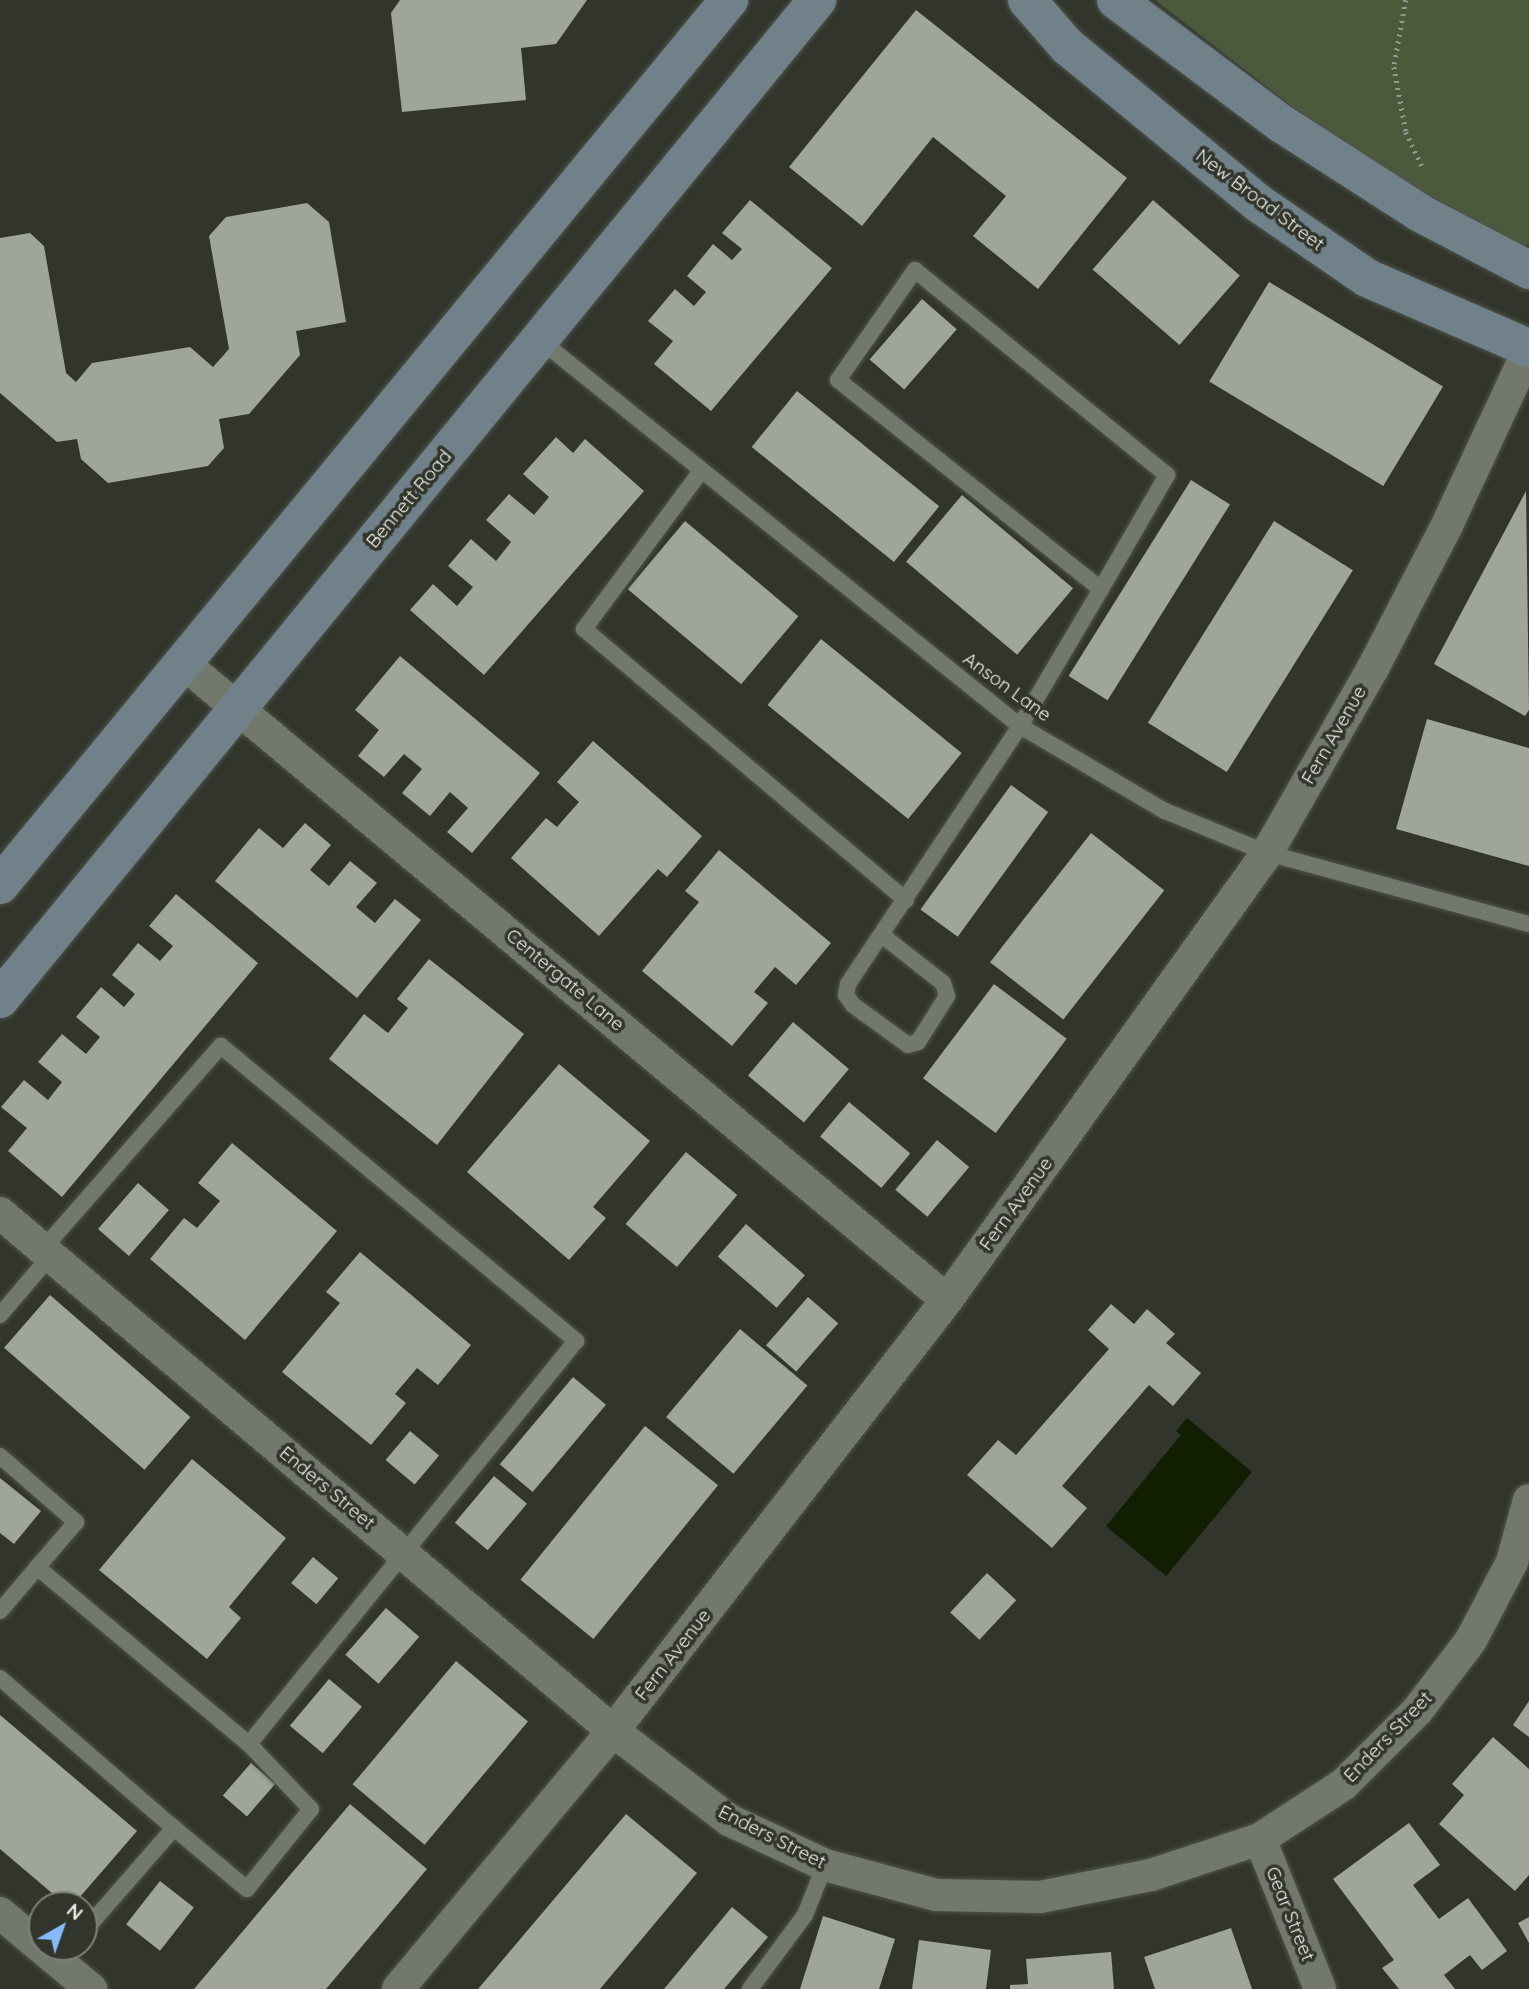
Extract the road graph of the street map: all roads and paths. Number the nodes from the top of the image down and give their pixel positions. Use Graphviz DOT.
graph roads {
  1 [pos="729,0"];
  2 [pos="817,0"];
  3 [pos="1027,0"];
  4 [pos="1116,0"];
  5 [pos="1406,0"];
  6 [pos="1422,166"];
  7 [pos="1529,270"];
  8 [pos="540,340"];
  9 [pos="1529,349"];
  10 [pos="701,471"];
  11 [pos="1101,589"];
  12 [pos="182,662"];
  13 [pos="238,706"];
  14 [pos="1020,726"];
  15 [pos="1267,853"];
  16 [pos="0,885"];
  17 [pos="906,900"];
  18 [pos="1529,924"];
  19 [pos="883,936"];
  20 [pos="0,999"];
  21 [pos="0,1213"];
  22 [pos="47,1252"];
  23 [pos="947,1300"];
  24 [pos="0,1315"];
  25 [pos="0,1456"];
  26 [pos="1529,1500"];
  27 [pos="404,1554"];
  28 [pos="37,1567"];
  29 [pos="0,1611"];
  30 [pos="0,1678"];
  31 [pos="614,1731"];
  32 [pos="249,1744"];
  33 [pos="174,1828"];
  34 [pos="1260,1839"];
  35 [pos="825,1865"];
  36 [pos="0,1913"];
  37 [pos="98,1915"];
  38 [pos="28,1931"];
  39 [pos="69,1961"];
  40 [pos="91,1989"];
  41 [pos="398,1989"];
  42 [pos="750,1989"];
  43 [pos="1320,1989"];
  1 -- 12 [label="street"];
  2 -- 8 [label="street, Bennett Road"];
  3 -- 9 [label="street, New Broad Street"];
  4 -- 7 [label="street"];
  5 -- 6 [label="path"];
  8 -- 10 [label="lane, Anson Lane"];
  8 -- 13 [label="street, Bennett Road"];
  9 -- 15 [label="street, Fern Avenue"];
  10 -- 14 [label="lane, Anson Lane"];
  10 -- 17 [label="lane"];
  11 -- 11 [label="lane"];
  11 -- 14 [label="lane"];
  12 -- 13 [label="street, Centergate Lane"];
  12 -- 16 [label="street"];
  13 -- 20 [label="street, Bennett Road"];
  13 -- 23 [label="street, Centergate Lane"];
  14 -- 15 [label="lane, Anson Lane"];
  14 -- 17 [label="lane"];
  15 -- 18 [label="lane, Anson Lane"];
  15 -- 23 [label="street, Fern Avenue"];
  17 -- 19 [label="lane"];
  19 -- 19 [label="lane"];
  21 -- 22 [label="street, Enders Street"];
  22 -- 24 [label="lane"];
  22 -- 27 [label="street, Enders Street"];
  22 -- 27 [label="lane"];
  23 -- 31 [label="street, Fern Avenue"];
  25 -- 28 [label="lane"];
  26 -- 34 [label="street, Enders Street"];
  27 -- 31 [label="street, Enders Street"];
  27 -- 32 [label="lane"];
  28 -- 29 [label="lane"];
  28 -- 32 [label="lane"];
  30 -- 33 [label="lane"];
  31 -- 35 [label="street, Enders Street"];
  31 -- 41 [label="street, Fern Avenue"];
  32 -- 33 [label="lane"];
  33 -- 37 [label="lane"];
  34 -- 35 [label="street, Enders Street"];
  34 -- 43 [label="street, Gear Street"];
  35 -- 42 [label="lane"];
  36 -- 38 [label="street"];
  39 -- 40 [label="street"];
}
